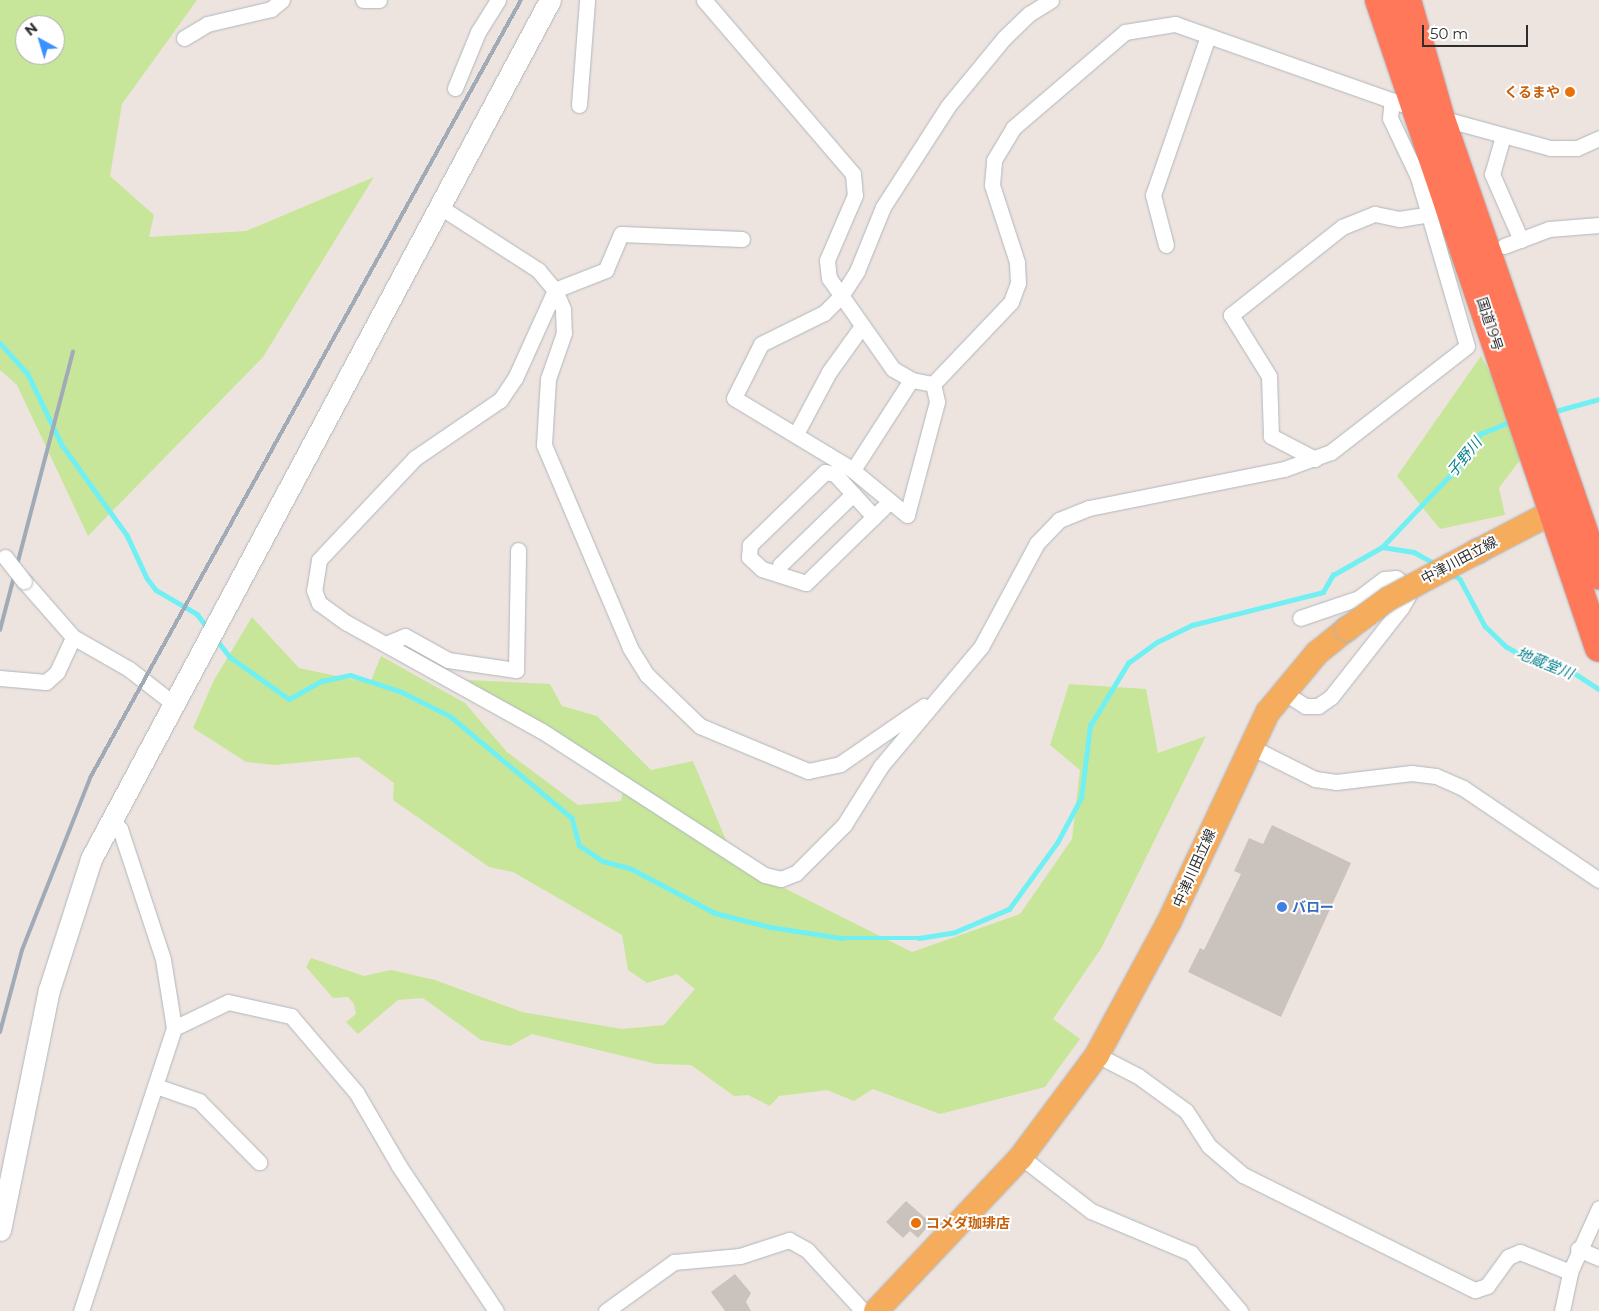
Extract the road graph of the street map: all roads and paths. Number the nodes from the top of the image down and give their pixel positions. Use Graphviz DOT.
graph roads {
  1 [pos="282,0"];
  2 [pos="363,0"];
  3 [pos="379,0"];
  4 [pos="498,0"];
  5 [pos="550,0"];
  6 [pos="587,0"];
  7 [pos="704,0"];
  8 [pos="1379,0"];
  9 [pos="1407,0"];
  10 [pos="1045,2"];
  11 [pos="1208,36"];
  12 [pos="184,38"];
  13 [pos="455,88"];
  14 [pos="1392,100"];
  15 [pos="579,105"];
  16 [pos="1431,115"];
  17 [pos="1503,136"];
  18 [pos="1599,138"];
  19 [pos="440,207"];
  20 [pos="1429,214"];
  21 [pos="1599,225"];
  22 [pos="742,239"];
  23 [pos="1521,240"];
  24 [pos="1166,245"];
  25 [pos="1504,246"];
  26 [pos="555,290"];
  27 [pos="840,296"];
  28 [pos="862,326"];
  29 [pos="911,380"];
  30 [pos="933,384"];
  31 [pos="796,434"];
  32 [pos="1314,459"];
  33 [pos="852,470"];
  34 [pos="854,494"];
  35 [pos="890,501"];
  36 [pos="1562,506"];
  37 [pos="874,517"];
  38 [pos="518,550"];
  39 [pos="3,554"];
  40 [pos="778,574"];
  41 [pos="1599,575"];
  42 [pos="1300,618"];
  43 [pos="73,637"];
  44 [pos="388,643"];
  45 [pos="1599,648"];
  46 [pos="0,678"];
  47 [pos="1283,692"];
  48 [pos="179,698"];
  49 [pos="936,699"];
  50 [pos="1249,746"];
  51 [pos="111,819"];
  52 [pos="1599,880"];
  53 [pos="174,1028"];
  54 [pos="1097,1055"];
  55 [pos="156,1086"];
  56 [pos="1020,1157"];
  57 [pos="259,1162"];
  58 [pos="1599,1208"];
  59 [pos="0,1230"];
  60 [pos="1578,1248"];
  61 [pos="1599,1258"];
  62 [pos="1570,1272"];
  63 [pos="879,1309"];
  64 [pos="81,1311"];
  65 [pos="496,1311"];
  66 [pos="606,1311"];
  67 [pos="1240,1311"];
  68 [pos="1562,1311"];
  1 -- 12 [label="street"];
  2 -- 3 [label="street"];
  4 -- 13 [label="street"];
  5 -- 19 [label="street"];
  6 -- 15 [label="street"];
  7 -- 27 [label="street"];
  8 -- 16 [label="highway, 国道19号"];
  9 -- 16 [label="highway, 国道19号"];
  10 -- 27 [label="street"];
  11 -- 14 [label="street"];
  11 -- 24 [label="street"];
  11 -- 30 [label="street"];
  14 -- 16 [label="street"];
  14 -- 20 [label="street"];
  16 -- 17 [label="street"];
  16 -- 36 [label="highway, 国道19号"];
  17 -- 18 [label="street"];
  17 -- 23 [label="street"];
  19 -- 26 [label="street"];
  19 -- 48 [label="street"];
  20 -- 32 [label="street"];
  20 -- 32 [label="street"];
  21 -- 23 [label="street"];
  22 -- 26 [label="street"];
  23 -- 25 [label="street"];
  26 -- 44 [label="street"];
  26 -- 49 [label="street"];
  27 -- 28 [label="street"];
  27 -- 31 [label="street"];
  28 -- 29 [label="street"];
  28 -- 31 [label="street"];
  29 -- 30 [label="street"];
  29 -- 33 [label="street"];
  30 -- 35 [label="street"];
  31 -- 33 [label="street"];
  32 -- 49 [label="street"];
  33 -- 35 [label="street"];
  34 -- 37 [label="street"];
  34 -- 40 [label="street"];
  34 -- 40 [label="street"];
  35 -- 37 [label="street"];
  36 -- 41 [label="highway, 国道19号"];
  36 -- 45 [label="highway, 国道19号"];
  36 -- 47 [label="main road, 中津川田立線, bridge"];
  37 -- 40 [label="street"];
  38 -- 44 [label="street"];
  39 -- 43 [label="street, bridge"];
  42 -- 47 [label="street"];
  43 -- 46 [label="street"];
  43 -- 48 [label="street"];
  44 -- 49 [label="street"];
  47 -- 50 [label="main road, 中津川田立線"];
  48 -- 51 [label="street"];
  50 -- 52 [label="street"];
  50 -- 54 [label="main road, 中津川田立線"];
  51 -- 53 [label="street"];
  51 -- 59 [label="street"];
  53 -- 55 [label="street"];
  53 -- 65 [label="street"];
  54 -- 56 [label="main road, 中津川田立線"];
  54 -- 62 [label="street"];
  55 -- 57 [label="street"];
  55 -- 64 [label="street"];
  56 -- 63 [label="main road, 中津川田立線"];
  56 -- 67 [label="street"];
  58 -- 60 [label="street"];
  60 -- 61 [label="street"];
  60 -- 62 [label="street"];
  62 -- 68 [label="street"];
  63 -- 66 [label="street"];
}
